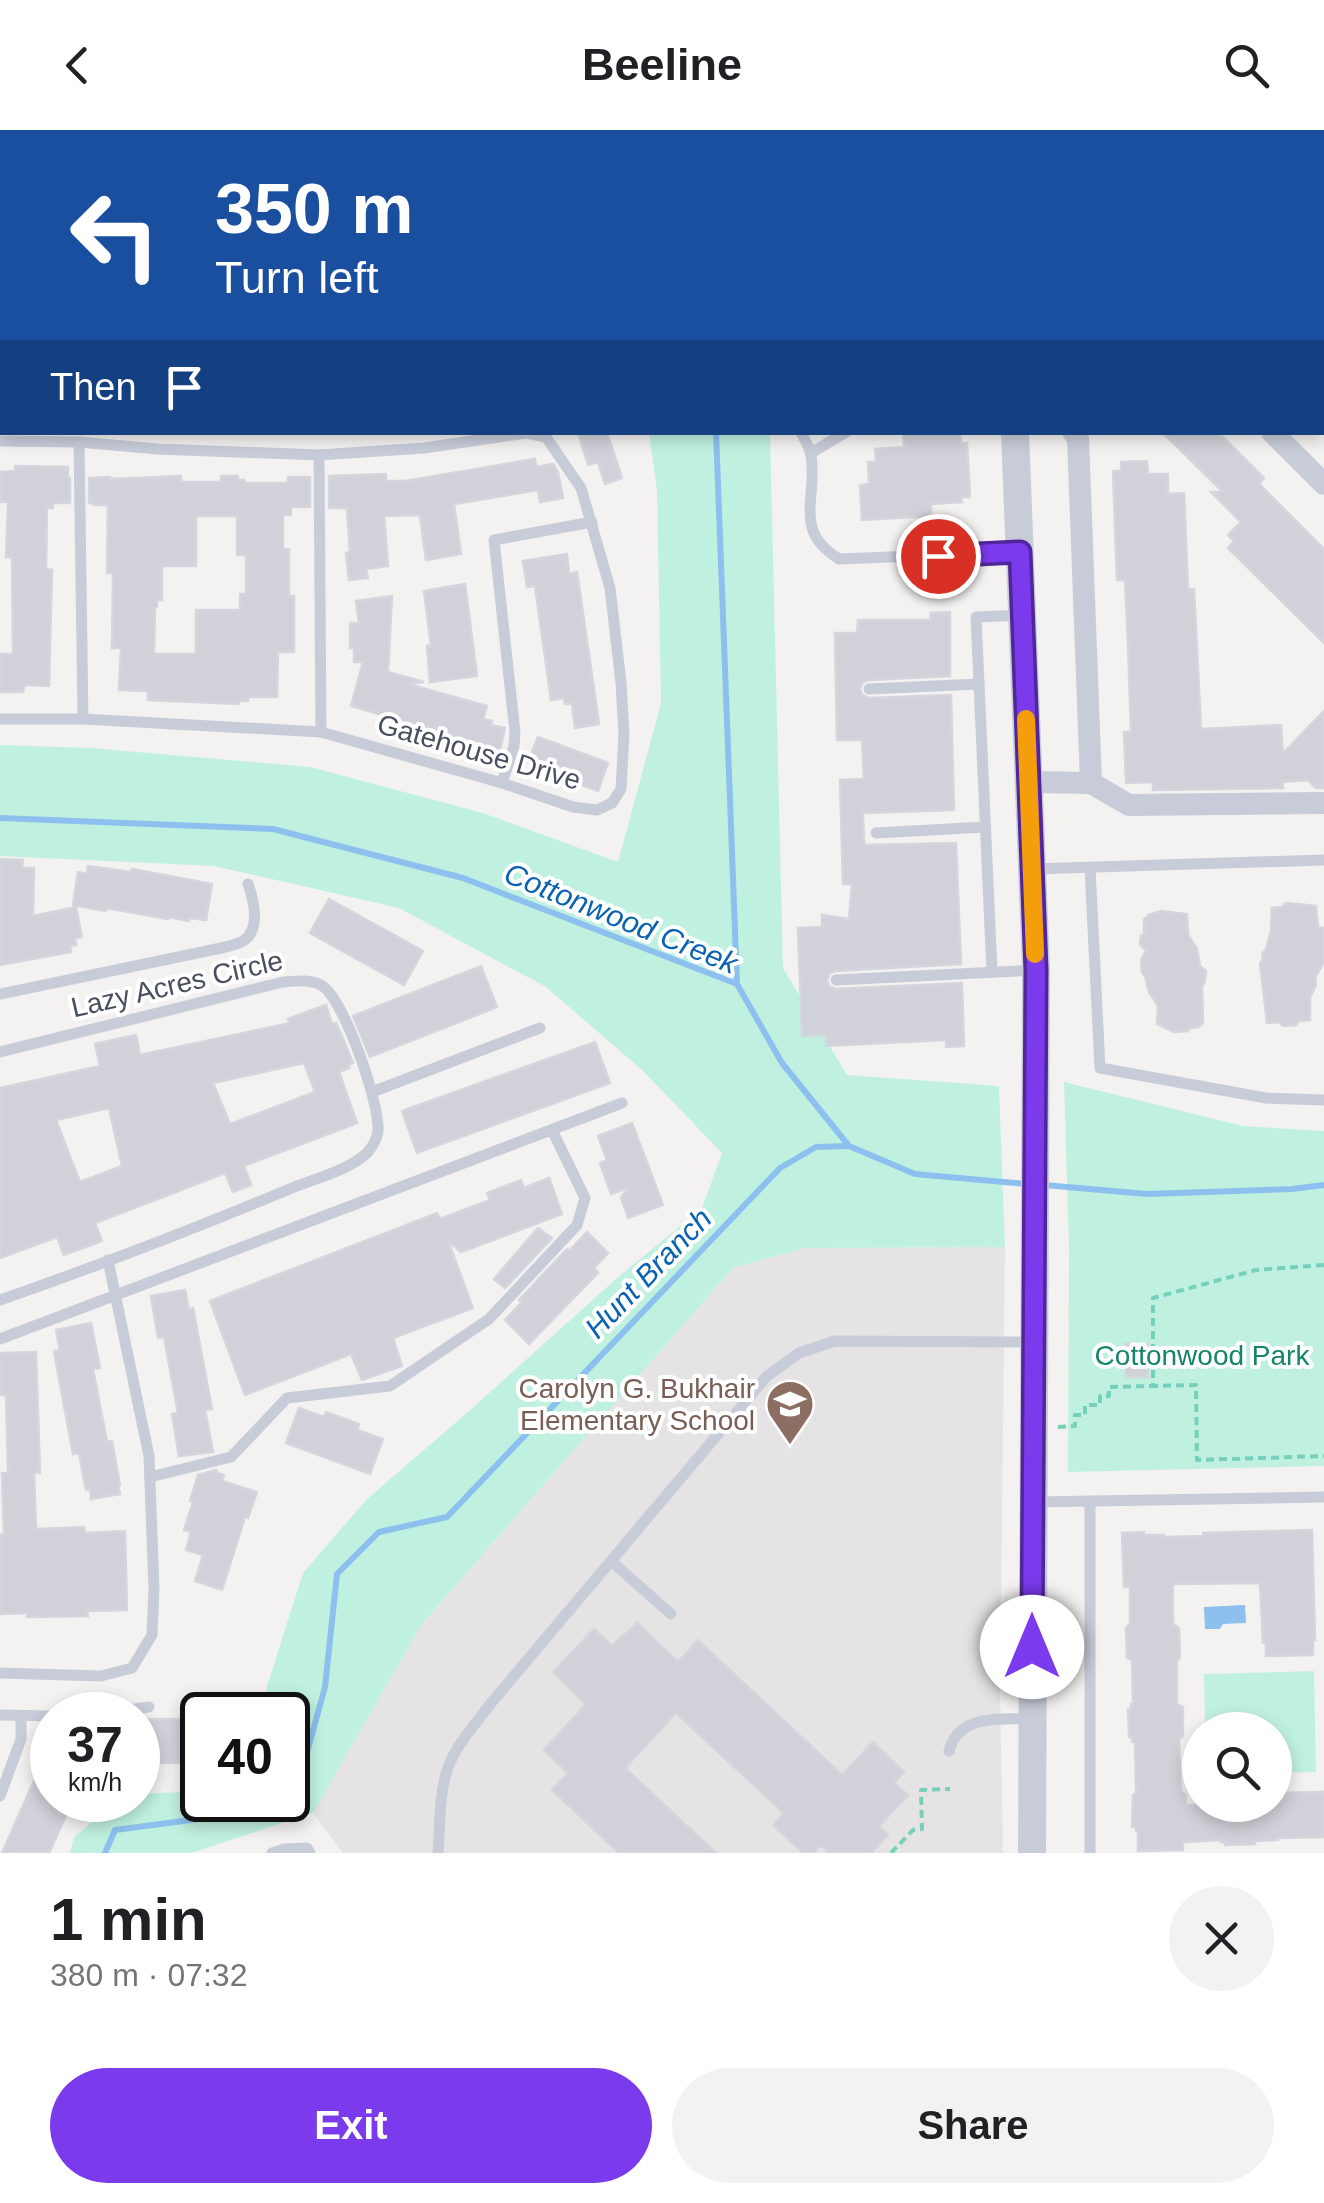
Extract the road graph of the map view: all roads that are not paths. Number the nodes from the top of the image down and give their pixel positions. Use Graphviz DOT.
graph roads {
  1 [pos="519,435"];
  2 [pos="531,435"];
  3 [pos="802,435"];
  4 [pos="841,435"];
  5 [pos="1015,435"];
  6 [pos="1076,435"];
  7 [pos="1275,435"];
  8 [pos="0,441"];
  9 [pos="79,442"];
  10 [pos="811,453"];
  11 [pos="318,455"];
  12 [pos="1324,484"];
  13 [pos="592,522"];
  14 [pos="1020,552"];
  15 [pos="1022,614"];
  16 [pos="979,684"];
  17 [pos="868,689"];
  18 [pos="0,719"];
  19 [pos="83,719"];
  20 [pos="321,732"];
  21 [pos="1029,782"];
  22 [pos="1090,783"];
  23 [pos="502,784"];
  24 [pos="1324,803"];
  25 [pos="986,828"];
  26 [pos="876,833"];
  27 [pos="1324,860"];
  28 [pos="1090,868"];
  29 [pos="1032,869"];
  30 [pos="248,884"];
  31 [pos="1036,970"];
  32 [pos="992,972"];
  33 [pos="836,980"];
  34 [pos="0,994"];
  35 [pos="540,1028"];
  36 [pos="0,1052"];
  37 [pos="372,1092"];
  38 [pos="1324,1100"];
  39 [pos="622,1103"];
  40 [pos="552,1130"];
  41 [pos="108,1260"];
  42 [pos="115,1294"];
  43 [pos="0,1300"];
  44 [pos="0,1339"];
  45 [pos="1035,1342"];
  46 [pos="150,1477"];
  47 [pos="1324,1497"];
  48 [pos="1033,1502"];
  49 [pos="1090,1502"];
  50 [pos="611,1561"];
  51 [pos="671,1614"];
  52 [pos="0,1674"];
  53 [pos="0,1715"];
  54 [pos="21,1716"];
  55 [pos="30,1716"];
  56 [pos="1032,1719"];
  57 [pos="949,1751"];
  58 [pos="0,1796"];
  59 [pos="272,1853"];
  60 [pos="310,1853"];
  61 [pos="438,1853"];
  62 [pos="1032,1853"];
  63 [pos="1090,1853"];
  1 -- 11 [label="lane, Gatehouse Drive"];
  2 -- 13 [label="lane, Gatehouse Drive"];
  3 -- 10 [label="lane"];
  4 -- 10 [label="lane"];
  5 -- 14 [label="street"];
  6 -- 22 [label="street"];
  7 -- 12 [label="street"];
  8 -- 9 [label="lane, Gatehouse Drive"];
  9 -- 11 [label="lane, Gatehouse Drive"];
  9 -- 19 [label="lane"];
  10 -- 14 [label="lane"];
  11 -- 20 [label="lane"];
  13 -- 23 [label="lane"];
  13 -- 23 [label="lane, Gatehouse Drive"];
  14 -- 15 [label="street"];
  15 -- 16 [label="lane"];
  15 -- 21 [label="street"];
  16 -- 17 [label="lane"];
  16 -- 25 [label="lane"];
  18 -- 19 [label="lane, Gatehouse Drive"];
  19 -- 20 [label="lane, Gatehouse Drive"];
  20 -- 23 [label="lane, Gatehouse Drive"];
  21 -- 22 [label="street"];
  21 -- 29 [label="street"];
  22 -- 24 [label="street"];
  25 -- 26 [label="lane"];
  25 -- 32 [label="lane"];
  27 -- 28 [label="lane"];
  28 -- 29 [label="lane"];
  28 -- 38 [label="lane"];
  29 -- 31 [label="street"];
  30 -- 34 [label="lane"];
  31 -- 32 [label="lane"];
  31 -- 45 [label="street"];
  32 -- 33 [label="lane"];
  35 -- 37 [label="lane"];
  36 -- 37 [label="lane, Lazy Acres Circle"];
  37 -- 41 [label="lane, Lazy Acres Circle"];
  39 -- 40 [label="lane"];
  40 -- 42 [label="lane"];
  40 -- 46 [label="lane"];
  41 -- 42 [label="lane"];
  41 -- 43 [label="lane, Lazy Acres Circle"];
  42 -- 44 [label="lane"];
  42 -- 46 [label="lane"];
  45 -- 48 [label="street"];
  45 -- 50 [label="lane"];
  46 -- 52 [label="lane"];
  47 -- 49 [label="lane"];
  48 -- 49 [label="lane"];
  48 -- 56 [label="street"];
  49 -- 63 [label="lane"];
  50 -- 51 [label="lane"];
  50 -- 61 [label="lane"];
  53 -- 54 [label="lane"];
  54 -- 55 [label="lane"];
  54 -- 58 [label="lane"];
  56 -- 57 [label="lane"];
  56 -- 62 [label="street"];
  59 -- 60 [label="lane"];
}
